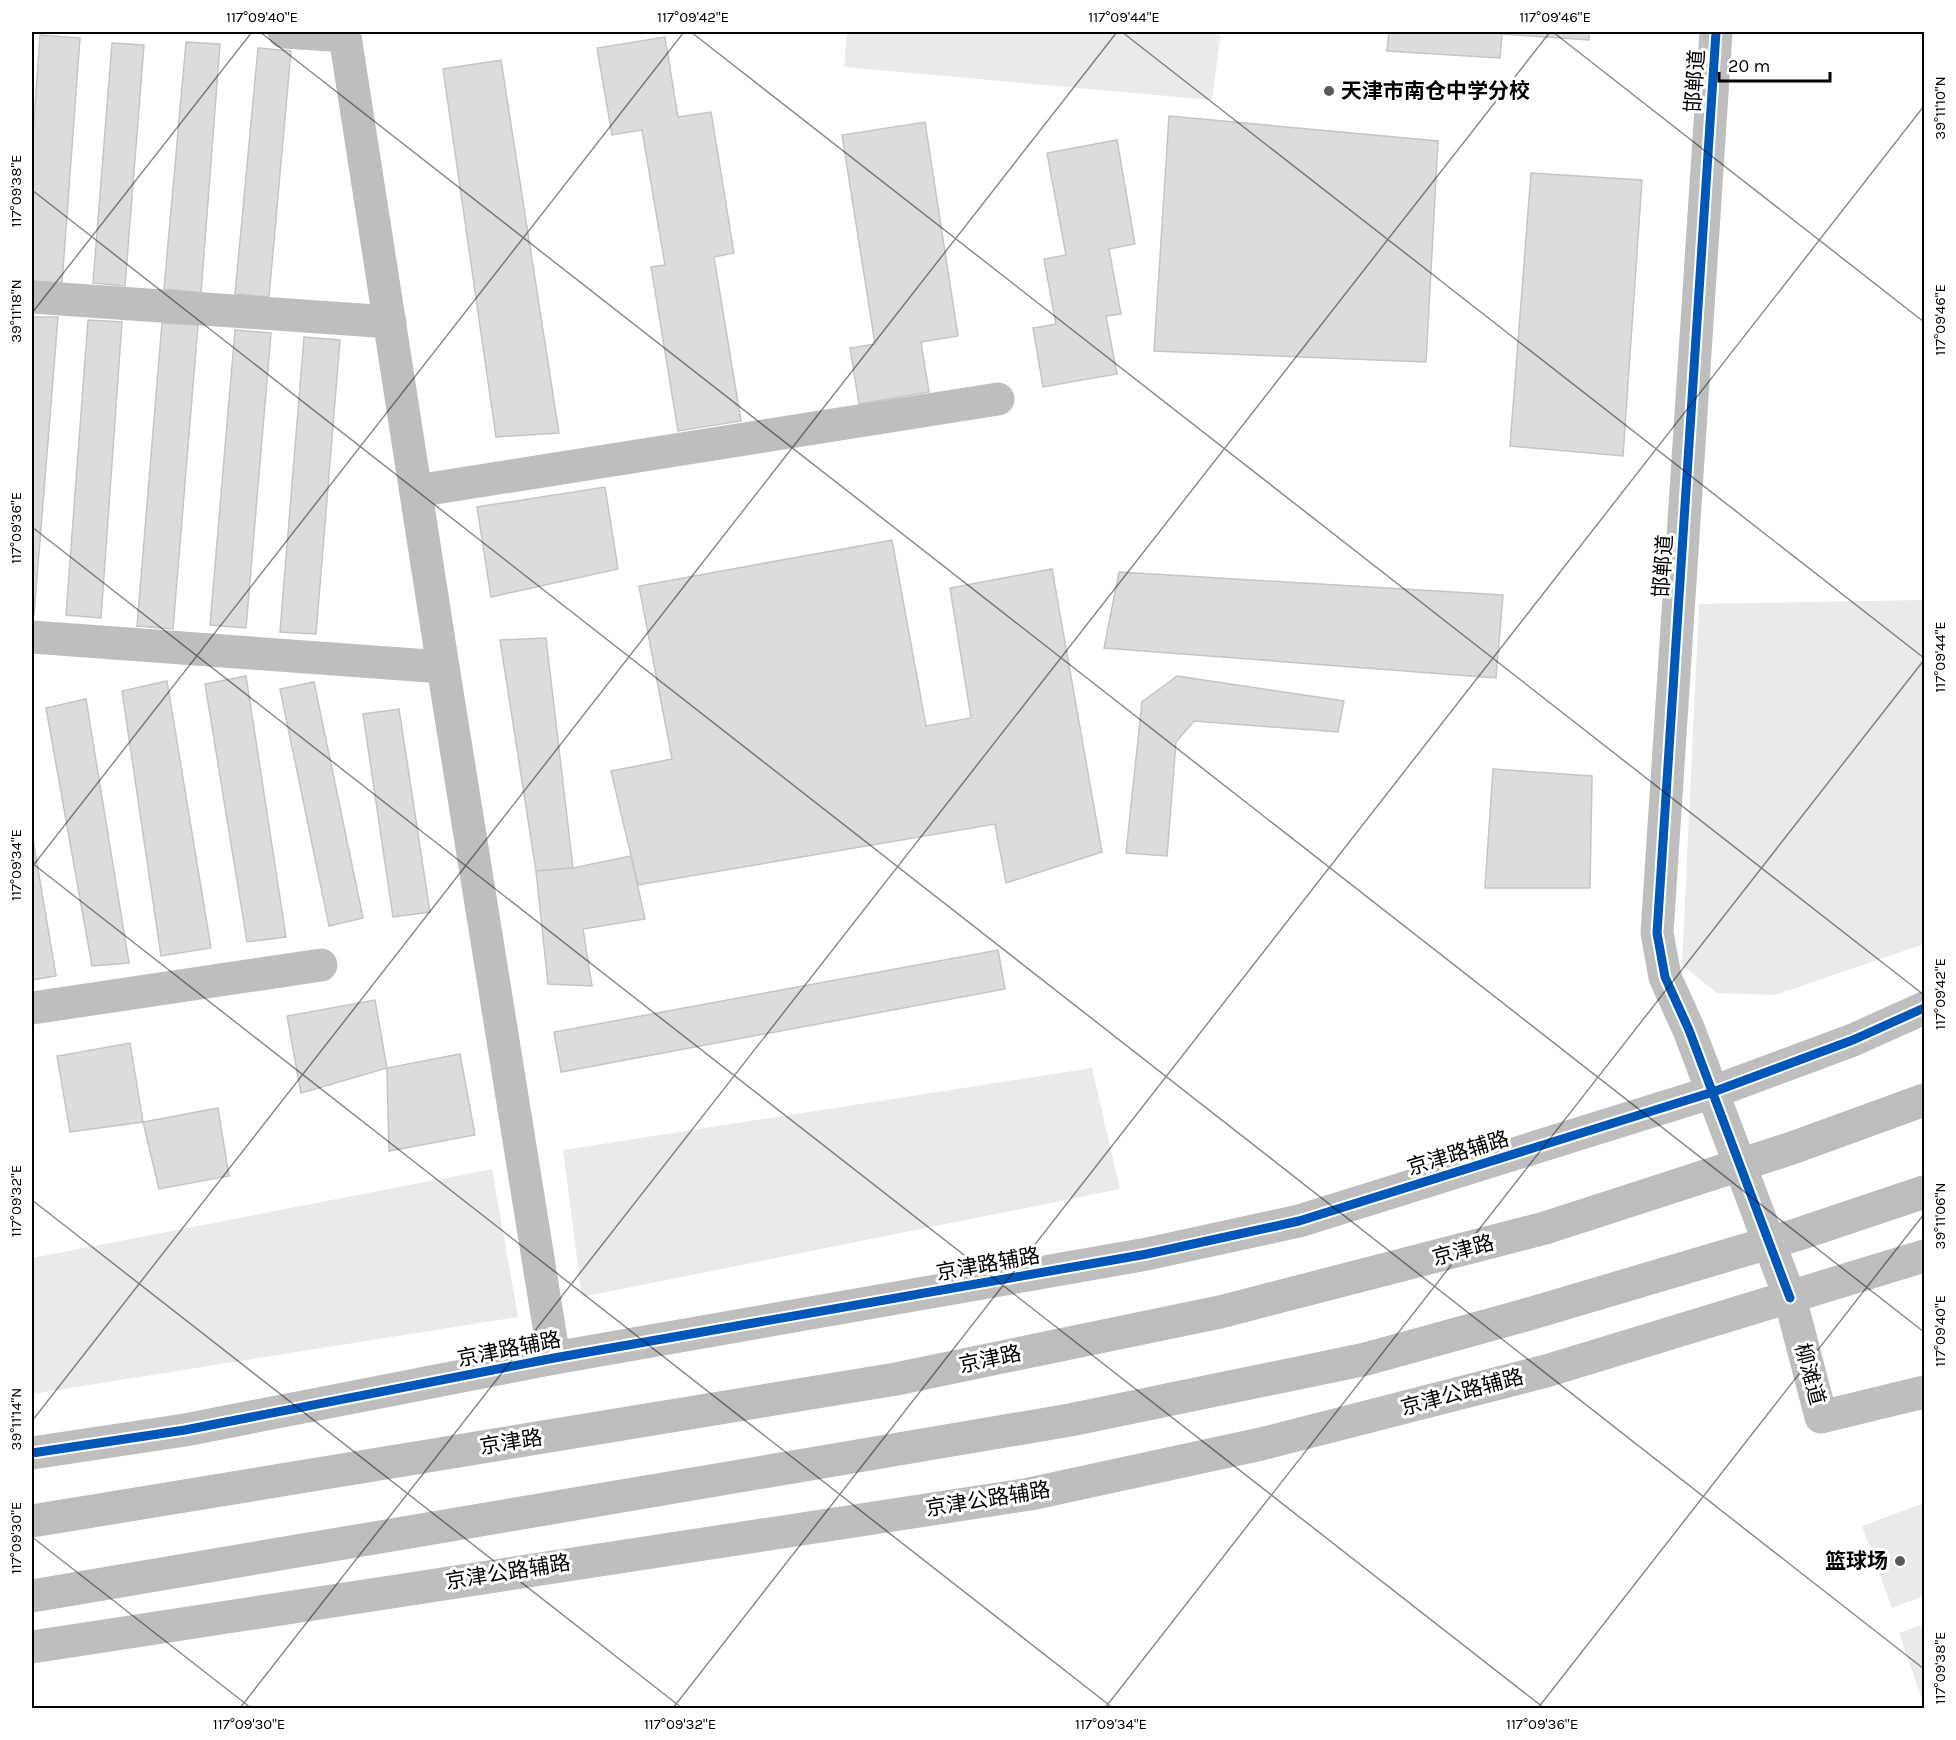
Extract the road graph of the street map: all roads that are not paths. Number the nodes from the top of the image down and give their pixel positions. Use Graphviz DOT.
graph roads {
  1 [pos="284,32"];
  2 [pos="1716,32"];
  3 [pos="32,297"];
  4 [pos="390,322"];
  5 [pos="998,399"];
  6 [pos="416,491"];
  7 [pos="32,637"];
  8 [pos="443,667"];
  9 [pos="321,965"];
  10 [pos="32,1008"];
  11 [pos="1924,1008"];
  12 [pos="1713,1092"];
  13 [pos="1924,1100"];
  14 [pos="1924,1192"];
  15 [pos="1924,1256"];
  16 [pos="1790,1298"];
  17 [pos="554,1358"];
  18 [pos="1924,1392"];
  19 [pos="32,1453"];
  20 [pos="32,1521"];
  21 [pos="32,1596"];
  22 [pos="32,1647"];
  1 -- 4 [label="street"];
  2 -- 12 [label="street, 邯郸道"];
  3 -- 4 [label="street"];
  4 -- 6 [label="street"];
  5 -- 6 [label="street"];
  6 -- 8 [label="street"];
  7 -- 8 [label="street"];
  8 -- 17 [label="street"];
  9 -- 10 [label="street"];
  11 -- 12 [label="street, 京津路辅路"];
  12 -- 16 [label="street, 邯郸道"];
  12 -- 17 [label="street, 京津路辅路"];
  13 -- 20 [label="main road, 京津路"];
  14 -- 21 [label="main road"];
  15 -- 16 [label="street, 京津公路辅路"];
  16 -- 18 [label="street, 柳滩道"];
  16 -- 22 [label="street, 京津公路辅路"];
  17 -- 19 [label="street, 京津路辅路"];
}
